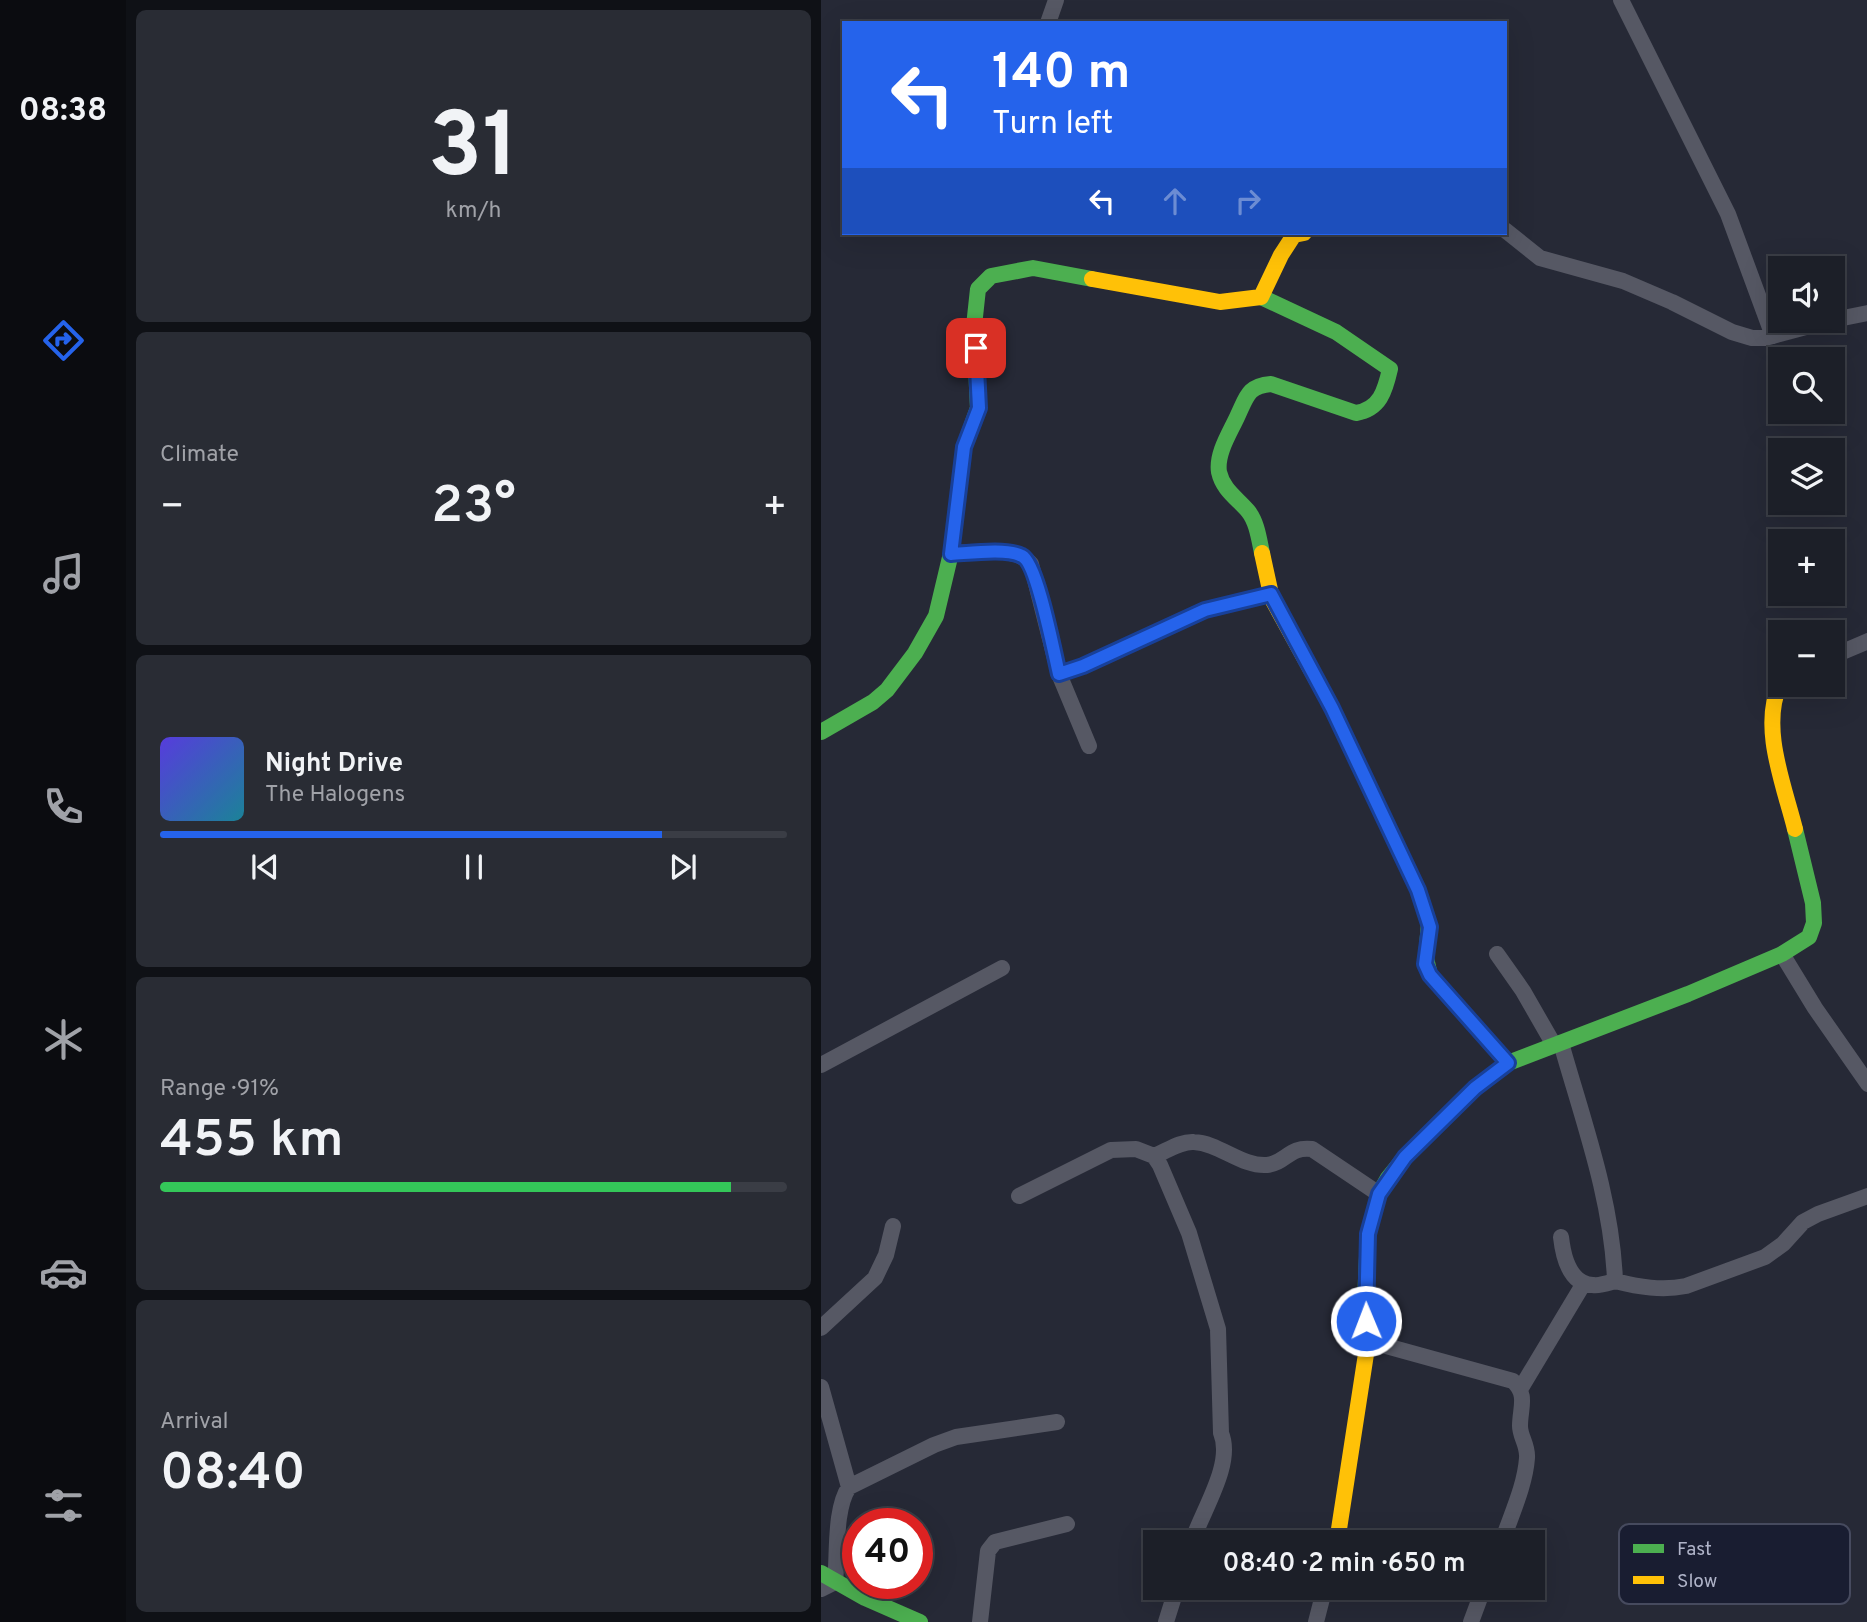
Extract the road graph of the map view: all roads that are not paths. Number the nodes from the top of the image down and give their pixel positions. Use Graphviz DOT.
graph roads {
  1 [pos="1056,0"];
  2 [pos="1621,0"];
  3 [pos="1049,21"];
  4 [pos="1507,232"];
  5 [pos="1294,235"];
  6 [pos="1261,297"];
  7 [pos="1867,313"];
  8 [pos="1845,317"];
  9 [pos="1784,333"];
  10 [pos="1773,336"];
  11 [pos="951,554"];
  12 [pos="1271,594"];
  13 [pos="1867,641"];
  14 [pos="1845,651"];
  15 [pos="1059,674"];
  16 [pos="1774,697"];
  17 [pos="821,732"];
  18 [pos="1089,746"];
  19 [pos="1497,954"];
  20 [pos="1782,954"];
  21 [pos="1002,968"];
  22 [pos="1558,1044"];
  23 [pos="1508,1063"];
  24 [pos="821,1065"];
  25 [pos="1867,1084"];
  26 [pos="1153,1156"];
  27 [pos="1379,1194"];
  28 [pos="1019,1196"];
  29 [pos="1867,1196"];
  30 [pos="893,1226"];
  31 [pos="1561,1237"];
  32 [pos="1615,1281"];
  33 [pos="1584,1283"];
  34 [pos="821,1328"];
  35 [pos="1368,1341"];
  36 [pos="821,1387"];
  37 [pos="1521,1388"];
  38 [pos="1057,1422"];
  39 [pos="849,1487"];
  40 [pos="1067,1524"];
  41 [pos="1197,1530"];
  42 [pos="1339,1530"];
  43 [pos="1506,1530"];
  44 [pos="821,1573"];
  45 [pos="828,1585"];
  46 [pos="1173,1600"];
  47 [pos="1322,1600"];
  48 [pos="1479,1600"];
  49 [pos="899,1619"];
  50 [pos="920,1622"];
  51 [pos="980,1622"];
  52 [pos="1166,1622"];
  53 [pos="1316,1622"];
  54 [pos="1471,1622"];
  1 -- 3 [label="street"];
  2 -- 10 [label="street"];
  4 -- 10 [label="street"];
  5 -- 6 [label="street"];
  6 -- 11 [label="street"];
  6 -- 12 [label="street"];
  7 -- 8 [label="street"];
  9 -- 10 [label="street"];
  11 -- 15 [label="street"];
  11 -- 17 [label="street"];
  12 -- 15 [label="street"];
  12 -- 23 [label="street"];
  13 -- 14 [label="street"];
  15 -- 18 [label="street"];
  16 -- 20 [label="street"];
  19 -- 22 [label="street"];
  20 -- 22 [label="street"];
  20 -- 25 [label="street"];
  21 -- 24 [label="street"];
  22 -- 23 [label="street"];
  22 -- 32 [label="street"];
  23 -- 27 [label="street"];
  26 -- 27 [label="street"];
  26 -- 28 [label="street"];
  26 -- 41 [label="street"];
  27 -- 35 [label="street"];
  29 -- 32 [label="street"];
  30 -- 34 [label="street"];
  31 -- 33 [label="street"];
  32 -- 33 [label="street"];
  33 -- 37 [label="street"];
  35 -- 37 [label="street"];
  35 -- 42 [label="street"];
  36 -- 39 [label="street"];
  37 -- 43 [label="street"];
  38 -- 39 [label="street"];
  39 -- 45 [label="street"];
  40 -- 51 [label="street"];
  44 -- 45 [label="street"];
  45 -- 49 [label="street"];
  46 -- 52 [label="street"];
  47 -- 53 [label="street"];
  48 -- 54 [label="street"];
  49 -- 50 [label="street"];
}
